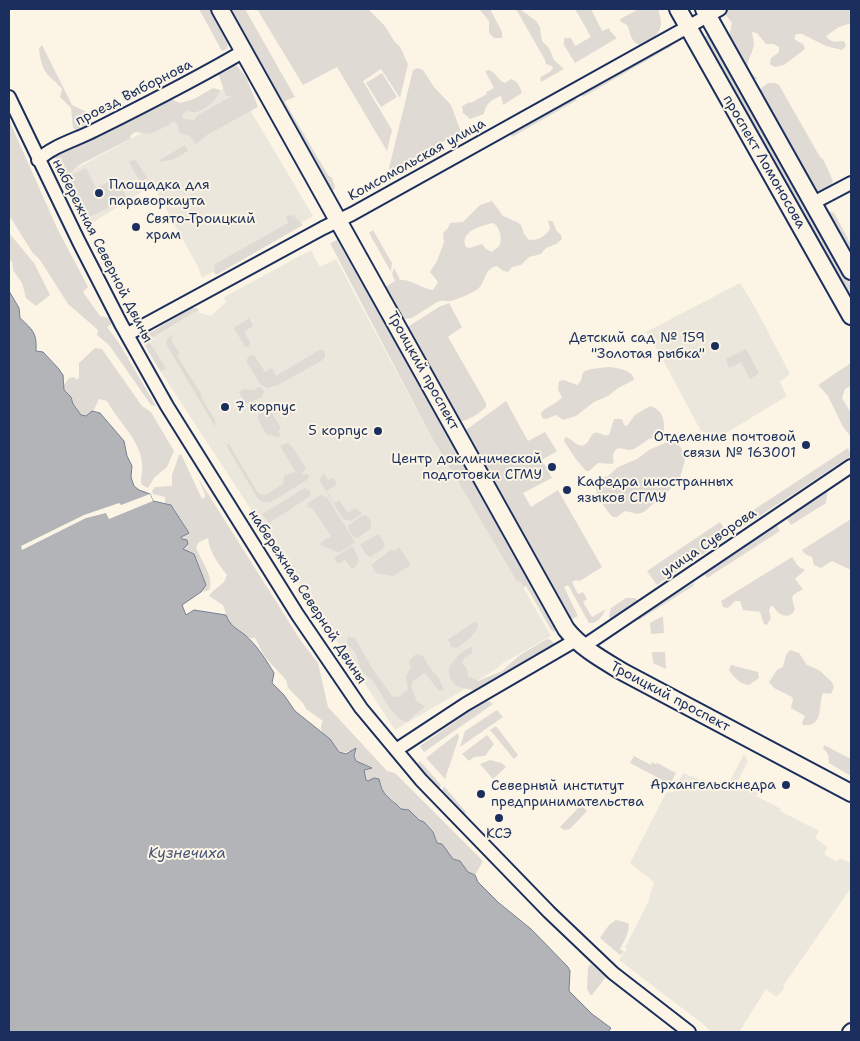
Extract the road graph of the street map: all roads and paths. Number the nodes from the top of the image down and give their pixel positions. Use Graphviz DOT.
graph roads {
  1 [pos="220,9"];
  2 [pos="678,9"];
  3 [pos="710,11"];
  4 [pos="688,26"];
  5 [pos="244,51"];
  6 [pos="9,97"];
  7 [pos="38,160"];
  8 [pos="851,182"];
  9 [pos="813,203"];
  10 [pos="339,220"];
  11 [pos="851,271"];
  12 [pos="851,316"];
  13 [pos="128,334"];
  14 [pos="851,466"];
  15 [pos="580,643"];
  16 [pos="396,750"];
  17 [pos="851,793"];
  18 [pos="689,1032"];
  1 -- 5 [label="main road, Троицкий проспект"];
  2 -- 4 [label="main road, проспект Ломоносова"];
  3 -- 4 [label="street, Комсомольская улица"];
  3 -- 9 [label="main road, проспект Ломоносова"];
  4 -- 10 [label="street, Комсомольская улица"];
  4 -- 12 [label="main road, проспект Ломоносова"];
  5 -- 7 [label="street, проезд Выборнова"];
  5 -- 10 [label="main road, Троицкий проспект"];
  6 -- 7 [label="street, набережная Северной Двины"];
  7 -- 13 [label="street, набережная Северной Двины"];
  8 -- 9 [label="street"];
  9 -- 11 [label="main road, проспект Ломоносова"];
  10 -- 13 [label="street, Комсомольская улица"];
  10 -- 15 [label="main road, Троицкий проспект"];
  13 -- 16 [label="street, набережная Северной Двины"];
  14 -- 15 [label="street, улица Суворова"];
  15 -- 16 [label="street, улица Суворова"];
  15 -- 17 [label="main road, Троицкий проспект"];
  16 -- 18 [label="street, набережная Северной Двины"];
}
